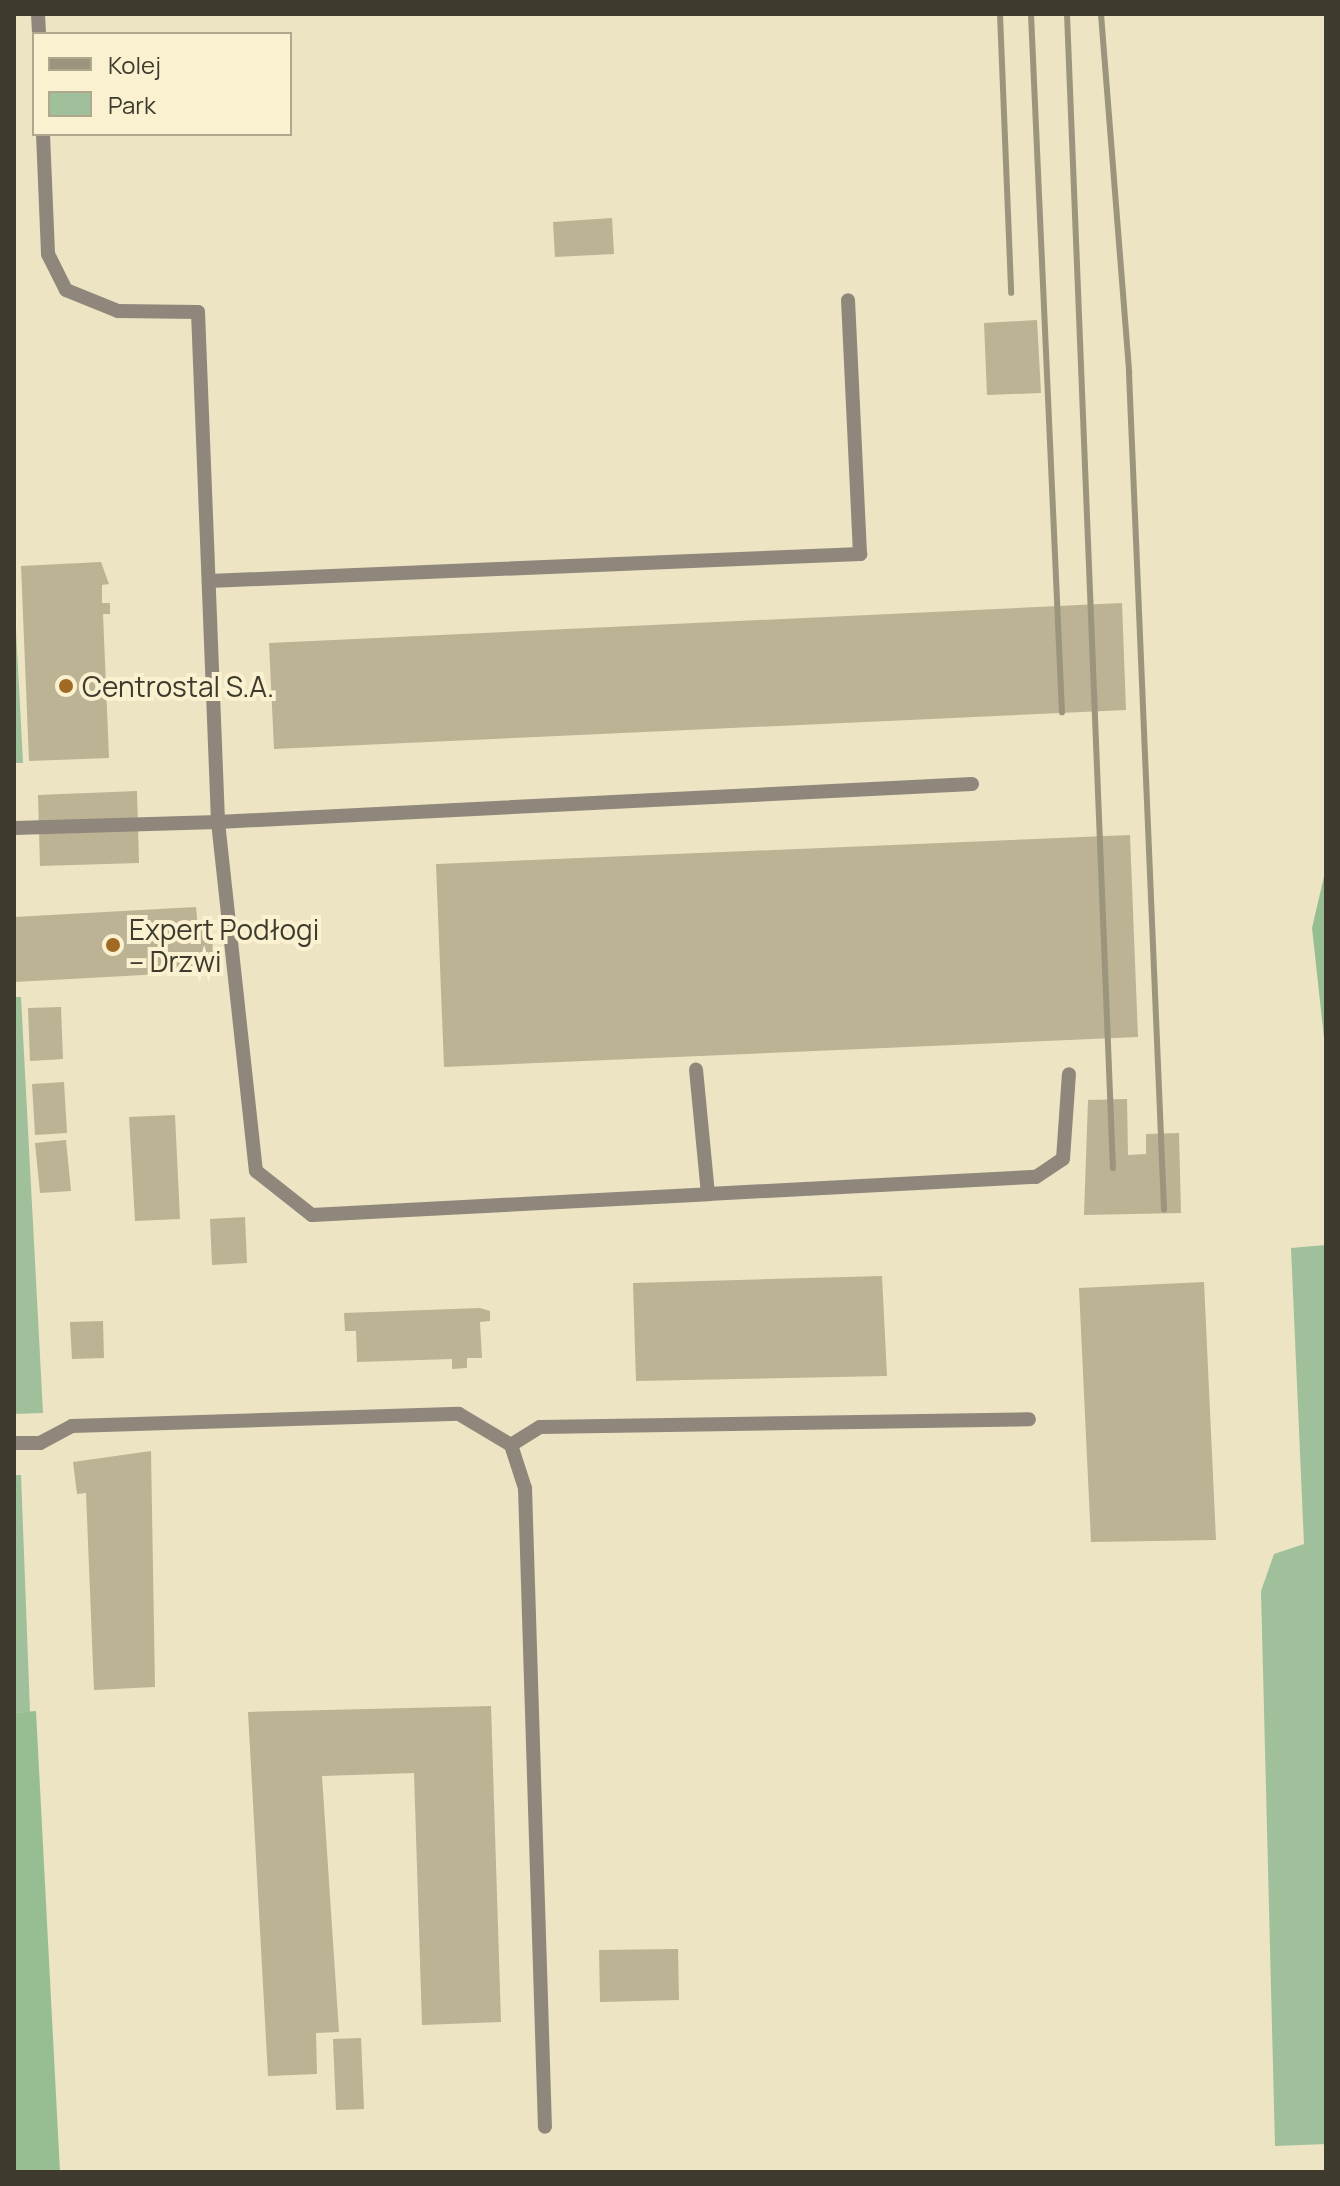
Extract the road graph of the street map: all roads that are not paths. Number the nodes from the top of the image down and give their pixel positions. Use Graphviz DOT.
graph roads {
  1 [pos="43,136"];
  2 [pos="848,300"];
  3 [pos="209,581"];
  4 [pos="972,784"];
  5 [pos="218,822"];
  6 [pos="14,828"];
  7 [pos="696,1070"];
  8 [pos="1069,1074"];
  9 [pos="708,1194"];
  10 [pos="1029,1419"];
  11 [pos="14,1443"];
  12 [pos="511,1445"];
  13 [pos="545,2127"];
  1 -- 3 [label="lane"];
  2 -- 3 [label="lane"];
  3 -- 5 [label="lane"];
  4 -- 5 [label="lane"];
  5 -- 6 [label="lane"];
  5 -- 9 [label="lane"];
  7 -- 9 [label="lane"];
  8 -- 9 [label="lane"];
  10 -- 12 [label="lane"];
  11 -- 12 [label="lane"];
  12 -- 13 [label="lane"];
}
